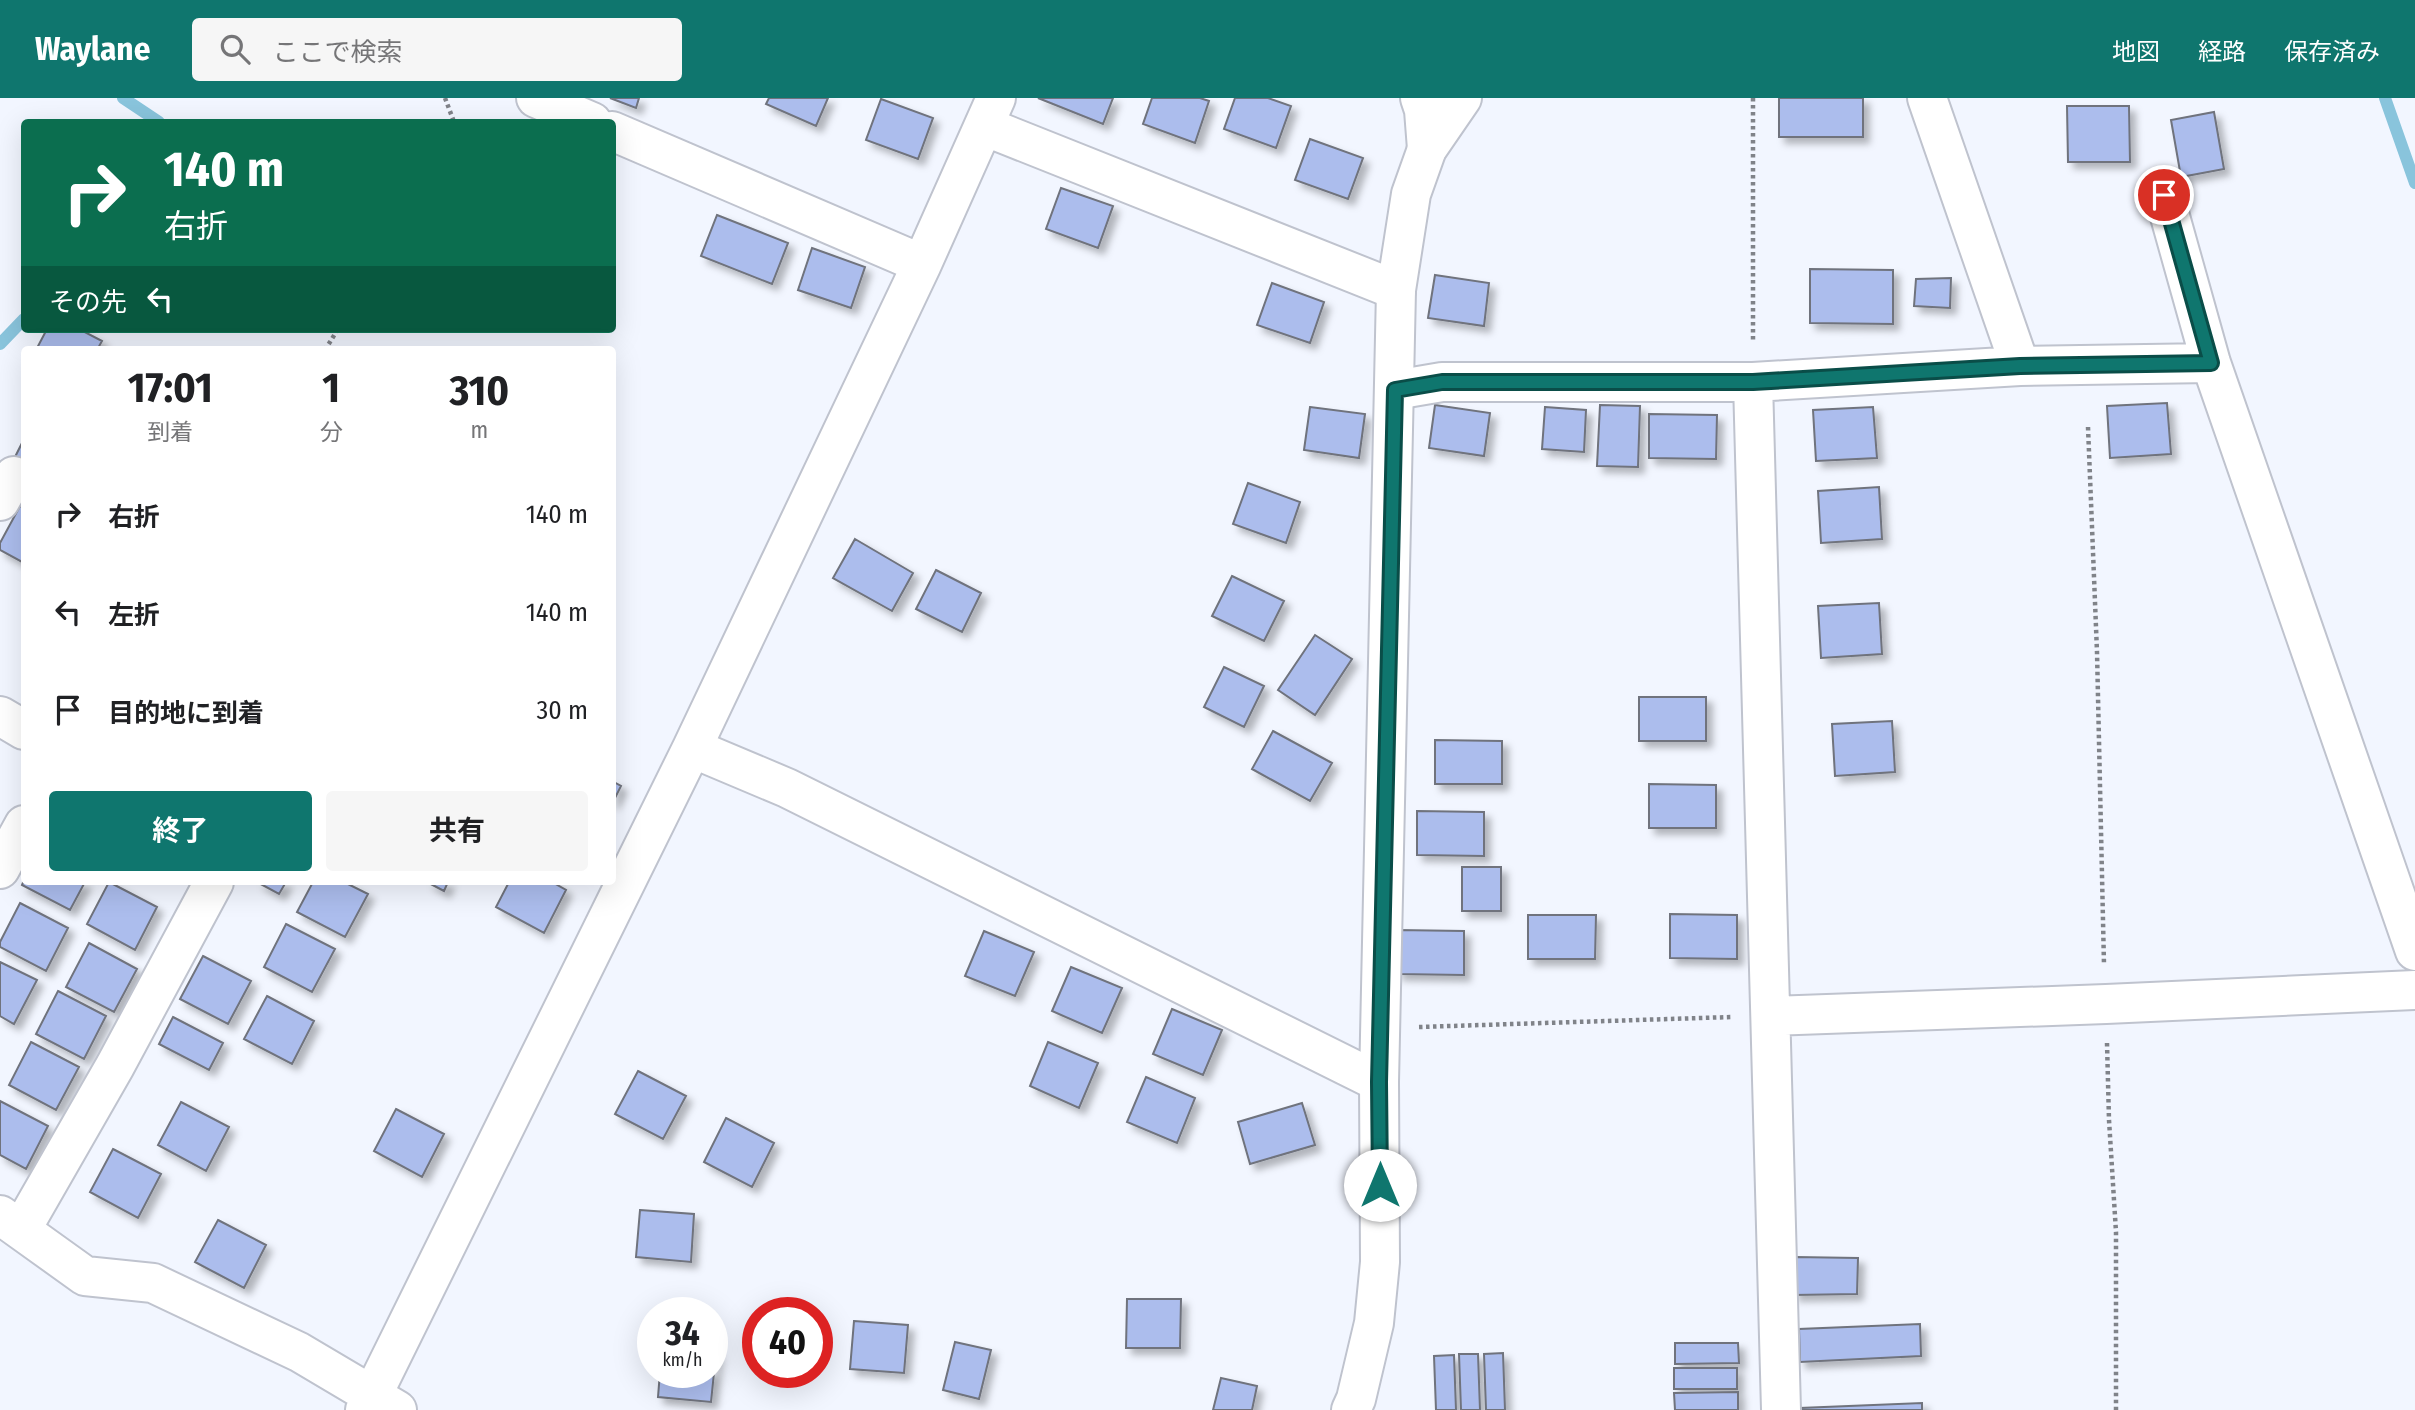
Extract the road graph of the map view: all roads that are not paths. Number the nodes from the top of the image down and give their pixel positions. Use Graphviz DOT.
graph roads {
  1 [pos="536,98"];
  2 [pos="1420,98"];
  3 [pos="1462,98"];
  4 [pos="1927,98"];
  5 [pos="990,112"];
  6 [pos="585,119"];
  7 [pos="616,133"];
  8 [pos="1427,149"];
  9 [pos="2164,195"];
  10 [pos="922,264"];
  11 [pos="1396,289"];
  12 [pos="2211,363"];
  13 [pos="2020,366"];
  14 [pos="1753,382"];
  15 [pos="1395,390"];
  16 [pos="21,480"];
  17 [pos="0,501"];
  18 [pos="0,716"];
  19 [pos="21,728"];
  20 [pos="692,748"];
  21 [pos="21,831"];
  22 [pos="0,870"];
  23 [pos="212,885"];
  24 [pos="2415,951"];
  25 [pos="2415,990"];
  26 [pos="1772,1016"];
  27 [pos="1379,1082"];
  28 [pos="11,1223"];
  29 [pos="379,1405"];
  30 [pos="1351,1410"];
  31 [pos="1780,1410"];
  1 -- 6 [label="street"];
  2 -- 8 [label="street"];
  3 -- 8 [label="street"];
  4 -- 13 [label="street"];
  5 -- 10 [label="street"];
  5 -- 11 [label="street"];
  7 -- 10 [label="street"];
  8 -- 11 [label="street"];
  9 -- 12 [label="street"];
  10 -- 20 [label="street"];
  11 -- 15 [label="street"];
  12 -- 13 [label="street"];
  12 -- 24 [label="street"];
  13 -- 14 [label="street"];
  14 -- 15 [label="street"];
  14 -- 26 [label="street"];
  15 -- 27 [label="street"];
  16 -- 17 [label="street"];
  18 -- 19 [label="street"];
  20 -- 27 [label="street"];
  20 -- 29 [label="street"];
  21 -- 22 [label="street"];
  23 -- 28 [label="street"];
  25 -- 26 [label="street"];
  26 -- 31 [label="street"];
  27 -- 30 [label="street"];
  28 -- 29 [label="street"];
}
